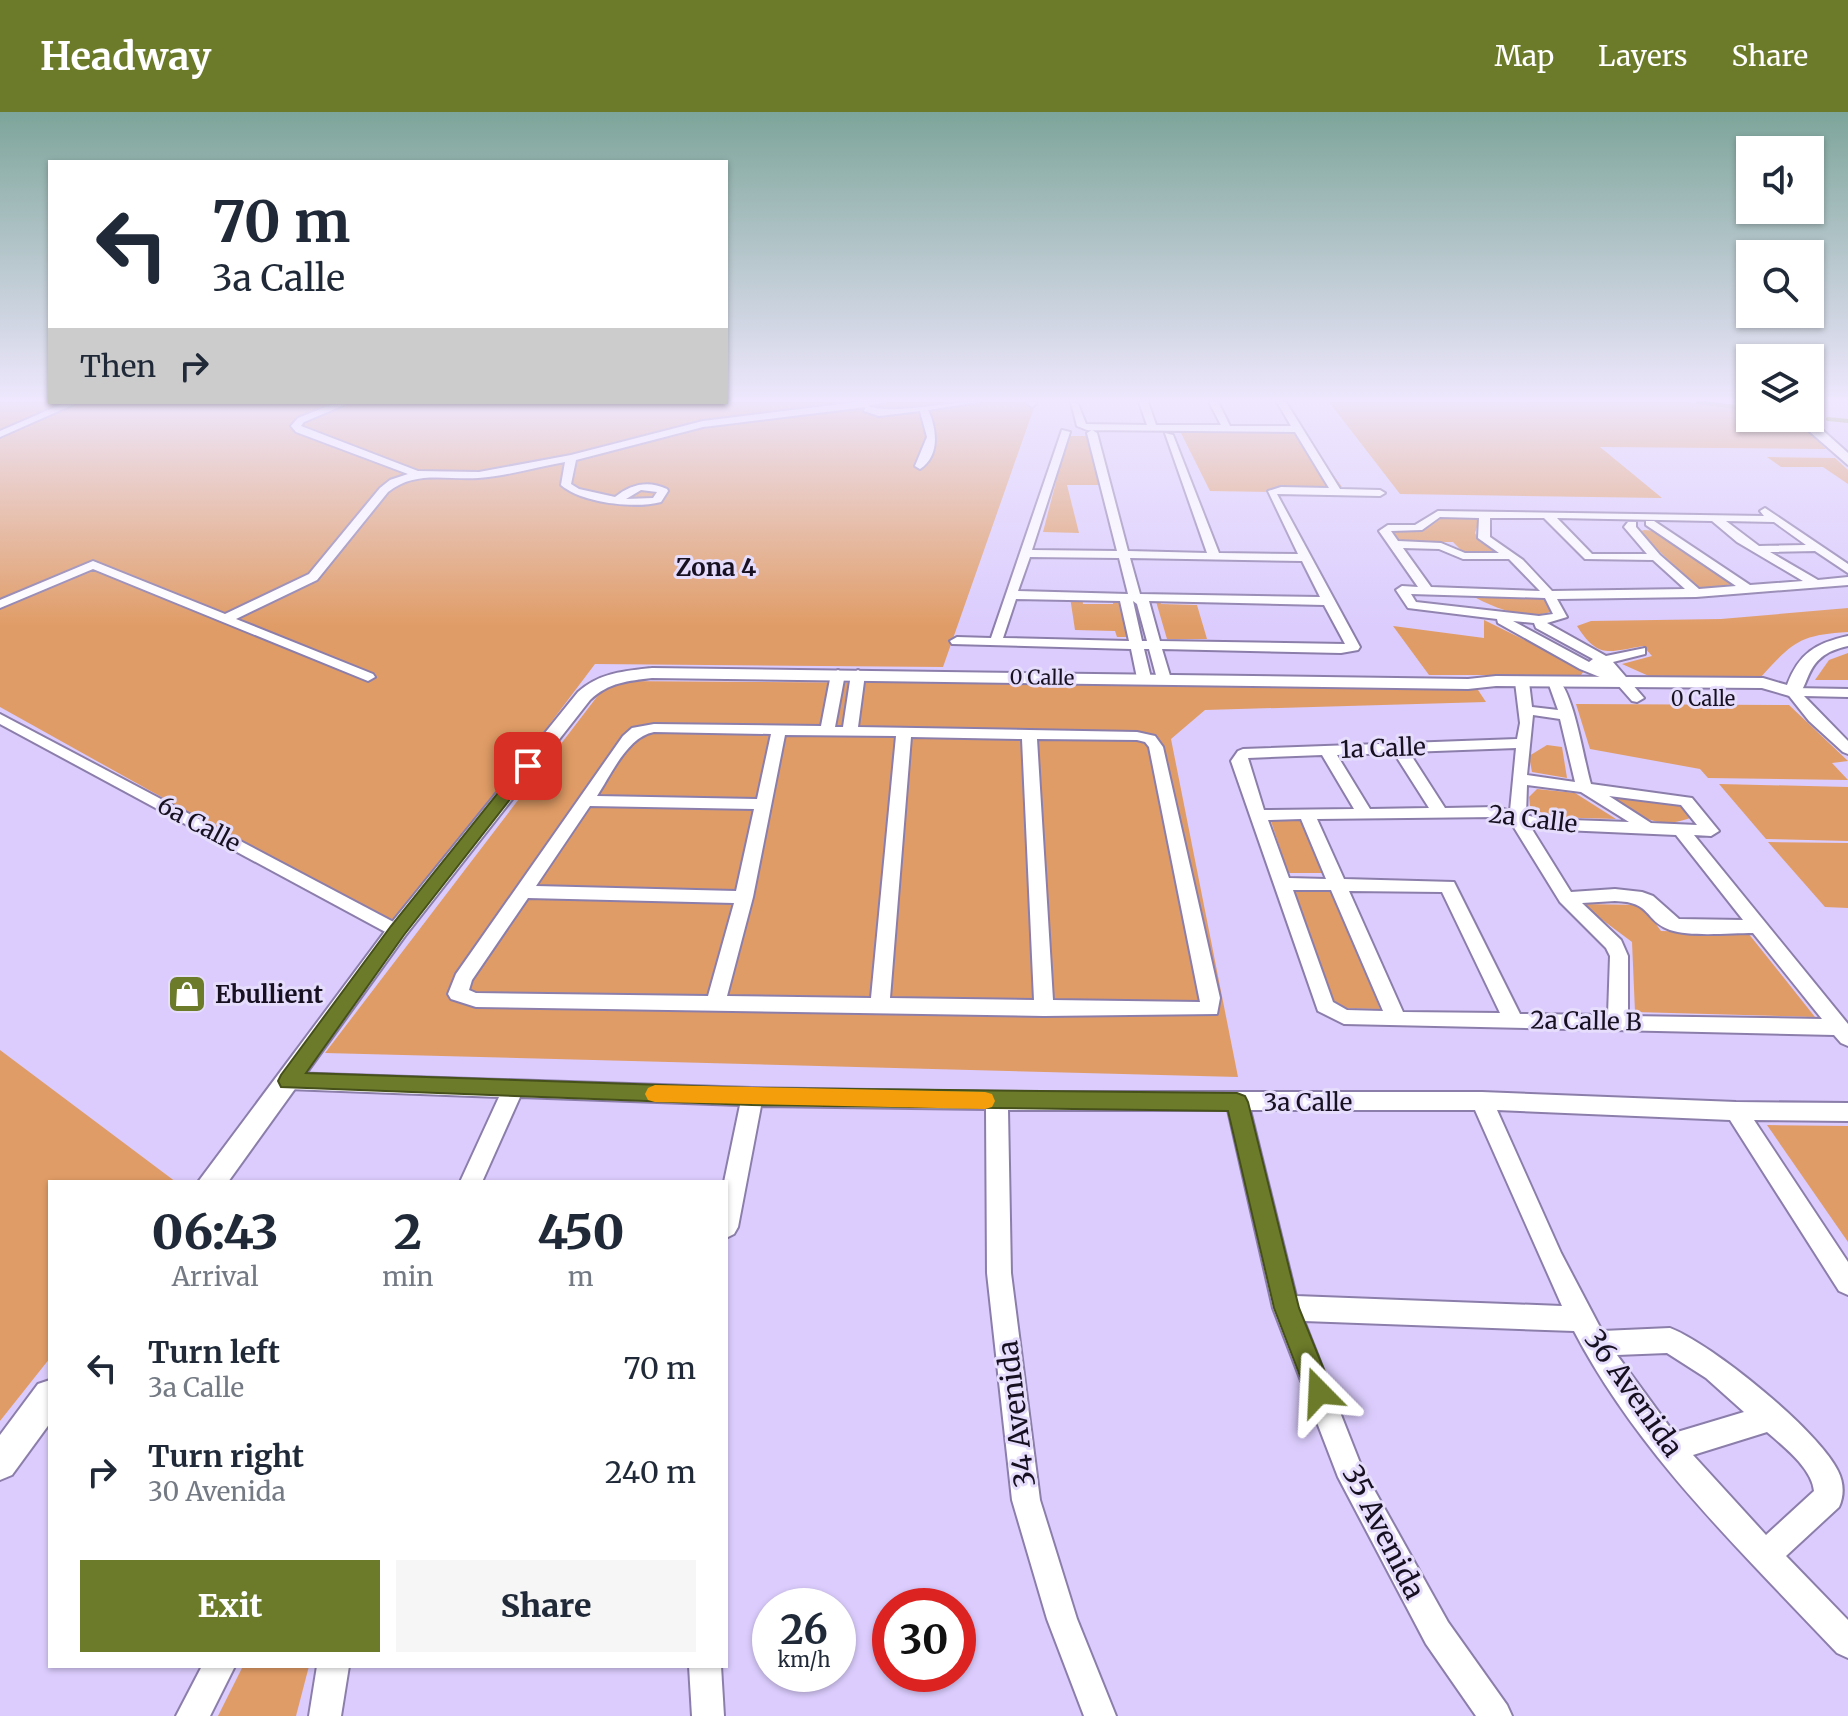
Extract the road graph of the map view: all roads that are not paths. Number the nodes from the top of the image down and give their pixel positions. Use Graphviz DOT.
graph roads {
  1 [pos="409,477"];
  2 [pos="569,477"];
  3 [pos="1051,477"];
  4 [pos="1101,477"];
  5 [pos="1184,477"];
  6 [pos="1328,477"];
  7 [pos="1336,491"];
  8 [pos="1380,493"];
  9 [pos="618,500"];
  10 [pos="1763,510"];
  11 [pos="1485,515"];
  12 [pos="1547,515"];
  13 [pos="1663,516"];
  14 [pos="1714,517"];
  15 [pos="1630,519"];
  16 [pos="1775,519"];
  17 [pos="1650,522"];
  18 [pos="1394,544"];
  19 [pos="1816,548"];
  20 [pos="1756,549"];
  21 [pos="1024,553"];
  22 [pos="1124,555"];
  23 [pos="1214,556"];
  24 [pos="1511,556"];
  25 [pos="1656,557"];
  26 [pos="1305,558"];
  27 [pos="1848,569"];
  28 [pos="1848,581"];
  29 [pos="1815,583"];
  30 [pos="1426,589"];
  31 [pos="1748,589"];
  32 [pos="1452,592"];
  33 [pos="1696,593"];
  34 [pos="1010,595"];
  35 [pos="1134,595"];
  36 [pos="1552,595"];
  37 [pos="1328,601"];
  38 [pos="0,604"];
  39 [pos="1490,614"];
  40 [pos="224,620"];
  41 [pos="1539,620"];
  42 [pos="957,641"];
  43 [pos="996,641"];
  44 [pos="1848,641"];
  45 [pos="1571,642"];
  46 [pos="1135,645"];
  47 [pos="1153,645"];
  48 [pos="1554,649"];
  49 [pos="1640,651"];
  50 [pos="1604,660"];
  51 [pos="1585,666"];
  52 [pos="838,674"];
  53 [pos="858,674"];
  54 [pos="368,677"];
  55 [pos="1144,678"];
  56 [pos="1164,679"];
  57 [pos="1624,683"];
  58 [pos="1558,689"];
  59 [pos="1793,692"];
  60 [pos="1848,693"];
  61 [pos="1524,694"];
  62 [pos="1637,698"];
  63 [pos="832,708"];
  64 [pos="854,709"];
  65 [pos="1568,716"];
  66 [pos="0,718"];
  67 [pos="779,730"];
  68 [pos="827,731"];
  69 [pos="850,731"];
  70 [pos="904,732"];
  71 [pos="1029,734"];
  72 [pos="1524,743"];
  73 [pos="1398,747"];
  74 [pos="1848,749"];
  75 [pos="1326,750"];
  76 [pos="1519,779"];
  77 [pos="1584,787"];
  78 [pos="586,801"];
  79 [pos="764,804"];
  80 [pos="1440,812"];
  81 [pos="1365,813"];
  82 [pos="1307,814"];
  83 [pos="1259,815"];
  84 [pos="1518,820"];
  85 [pos="1646,826"];
  86 [pos="1682,832"];
  87 [pos="1339,883"];
  88 [pos="1283,884"];
  89 [pos="525,892"];
  90 [pos="744,897"];
  91 [pos="1566,898"];
  92 [pos="1758,927"];
  93 [pos="397,931"];
  94 [pos="715,1004"];
  95 [pos="880,1006"];
  96 [pos="1044,1009"];
  97 [pos="1396,1019"];
  98 [pos="1514,1021"];
  99 [pos="1618,1021"];
  100 [pos="1843,1032"];
  101 [pos="288,1081"];
  102 [pos="513,1089"];
  103 [pos="752,1097"];
  104 [pos="997,1101"];
  105 [pos="1482,1101"];
  106 [pos="1237,1102"];
  107 [pos="1736,1111"];
  108 [pos="1848,1112"];
  109 [pos="214,1180"];
  110 [pos="472,1180"];
  111 [pos="728,1217"];
  112 [pos="1848,1283"];
  113 [pos="1286,1308"];
  114 [pos="1582,1319"];
  115 [pos="1597,1344"];
  116 [pos="48,1399"];
  117 [pos="1771,1417"];
  118 [pos="1671,1448"];
  119 [pos="0,1463"];
  120 [pos="1766,1555"];
  121 [pos="1848,1642"];
  122 [pos="218,1668"];
  123 [pos="333,1668"];
  124 [pos="705,1668"];
  125 [pos="192,1716"];
  126 [pos="325,1716"];
  127 [pos="708,1716"];
  128 [pos="1100,1716"];
  129 [pos="1496,1716"];
  1 -- 40 [label="street"];
  2 -- 9 [label="street"];
  3 -- 21 [label="street"];
  4 -- 22 [label="street"];
  5 -- 23 [label="street"];
  6 -- 7 [label="street"];
  7 -- 8 [label="street"];
  7 -- 26 [label="street"];
  10 -- 16 [label="street"];
  11 -- 12 [label="street"];
  11 -- 18 [label="street"];
  11 -- 24 [label="street"];
  12 -- 15 [label="street"];
  12 -- 25 [label="street"];
  13 -- 14 [label="street"];
  13 -- 15 [label="street"];
  13 -- 17 [label="street"];
  14 -- 16 [label="street"];
  14 -- 20 [label="street"];
  15 -- 17 [label="street"];
  15 -- 25 [label="street"];
  16 -- 19 [label="street"];
  17 -- 31 [label="street"];
  18 -- 24 [label="street"];
  18 -- 30 [label="street"];
  19 -- 20 [label="street"];
  19 -- 27 [label="street"];
  20 -- 29 [label="street"];
  21 -- 22 [label="street"];
  21 -- 34 [label="street"];
  22 -- 23 [label="street"];
  22 -- 35 [label="street"];
  23 -- 26 [label="street"];
  24 -- 36 [label="street"];
  25 -- 33 [label="street"];
  26 -- 37 [label="street"];
  28 -- 29 [label="street"];
  29 -- 31 [label="street"];
  30 -- 32 [label="street"];
  30 -- 39 [label="street"];
  31 -- 33 [label="street"];
  32 -- 36 [label="street"];
  32 -- 39 [label="street"];
  33 -- 36 [label="street"];
  34 -- 35 [label="street"];
  34 -- 43 [label="street"];
  35 -- 37 [label="street"];
  35 -- 46 [label="street"];
  35 -- 47 [label="street"];
  36 -- 41 [label="street"];
  37 -- 47 [label="street"];
  38 -- 40 [label="street"];
  39 -- 41 [label="street"];
  39 -- 48 [label="street"];
  40 -- 54 [label="street"];
  41 -- 45 [label="street"];
  42 -- 43 [label="street"];
  43 -- 46 [label="street"];
  44 -- 59 [label="street"];
  45 -- 48 [label="street"];
  45 -- 50 [label="street"];
  46 -- 47 [label="street"];
  46 -- 55 [label="street"];
  47 -- 56 [label="street"];
  48 -- 51 [label="street"];
  49 -- 50 [label="street"];
  50 -- 51 [label="street"];
  50 -- 57 [label="street"];
  51 -- 57 [label="street"];
  52 -- 53 [label="street, 0 Calle"];
  52 -- 63 [label="street"];
  52 -- 93 [label="street, 0 Calle"];
  53 -- 55 [label="street, 0 Calle"];
  53 -- 64 [label="street"];
  55 -- 56 [label="street, 0 Calle"];
  56 -- 61 [label="street, 0 Calle"];
  57 -- 58 [label="street, 0 Calle"];
  57 -- 59 [label="street, 0 Calle"];
  57 -- 62 [label="street"];
  58 -- 61 [label="street, 0 Calle"];
  58 -- 62 [label="street, 0 Calle"];
  58 -- 65 [label="street"];
  59 -- 60 [label="street, 0 Calle"];
  59 -- 62 [label="street, 0 Calle"];
  59 -- 74 [label="street"];
  61 -- 65 [label="street"];
  61 -- 72 [label="street"];
  63 -- 64 [label="street"];
  63 -- 68 [label="street"];
  64 -- 69 [label="street"];
  65 -- 77 [label="street"];
  66 -- 93 [label="street, 6a Calle"];
  67 -- 68 [label="street"];
  67 -- 78 [label="street"];
  67 -- 79 [label="street"];
  68 -- 69 [label="street"];
  69 -- 70 [label="street"];
  70 -- 71 [label="street"];
  70 -- 95 [label="street"];
  71 -- 96 [label="street"];
  71 -- 96 [label="street"];
  72 -- 73 [label="street, 1a Calle"];
  72 -- 76 [label="street"];
  73 -- 75 [label="street, 1a Calle"];
  73 -- 80 [label="street"];
  75 -- 81 [label="street"];
  75 -- 83 [label="street, 1a Calle"];
  76 -- 77 [label="street"];
  76 -- 84 [label="street"];
  77 -- 85 [label="street"];
  77 -- 86 [label="street, 2a Calle"];
  78 -- 79 [label="street"];
  78 -- 89 [label="street"];
  79 -- 90 [label="street"];
  80 -- 81 [label="street, 2a Calle"];
  80 -- 84 [label="street, 2a Calle"];
  81 -- 82 [label="street, 2a Calle"];
  82 -- 83 [label="street, 2a Calle"];
  82 -- 87 [label="street"];
  83 -- 88 [label="street"];
  84 -- 85 [label="street, 2a Calle"];
  84 -- 91 [label="street"];
  85 -- 86 [label="street, 2a Calle"];
  86 -- 92 [label="street"];
  87 -- 88 [label="street"];
  87 -- 97 [label="street"];
  87 -- 98 [label="street"];
  88 -- 97 [label="street, 2a Calle B"];
  89 -- 90 [label="street"];
  89 -- 94 [label="street"];
  90 -- 94 [label="street"];
  91 -- 92 [label="street"];
  91 -- 99 [label="street"];
  92 -- 100 [label="street"];
  93 -- 101 [label="street"];
  94 -- 95 [label="street"];
  95 -- 96 [label="street"];
  97 -- 98 [label="street, 2a Calle B"];
  98 -- 99 [label="street, 2a Calle B"];
  99 -- 100 [label="street, 2a Calle B"];
  101 -- 102 [label="street, 3a Calle"];
  101 -- 109 [label="street"];
  102 -- 103 [label="street, 3a Calle"];
  102 -- 110 [label="street"];
  103 -- 104 [label="street, 3a Calle"];
  103 -- 111 [label="street"];
  104 -- 106 [label="street, 3a Calle"];
  104 -- 128 [label="street, 34 Avenida"];
  105 -- 106 [label="street, 3a Calle"];
  105 -- 107 [label="street, 3a Calle"];
  105 -- 114 [label="street, 36 Avenida"];
  106 -- 113 [label="street, 35 Avenida"];
  107 -- 108 [label="street, 3a Calle"];
  107 -- 112 [label="street"];
  113 -- 114 [label="street"];
  113 -- 129 [label="street, 35 Avenida"];
  114 -- 115 [label="street, 36 Avenida"];
  115 -- 117 [label="street"];
  115 -- 118 [label="street, 36 Avenida"];
  116 -- 119 [label="street"];
  117 -- 118 [label="street"];
  117 -- 120 [label="street"];
  118 -- 120 [label="street, 36 Avenida"];
  120 -- 121 [label="street, 36 Avenida"];
  122 -- 125 [label="street"];
  123 -- 126 [label="street"];
  124 -- 127 [label="street"];
}
